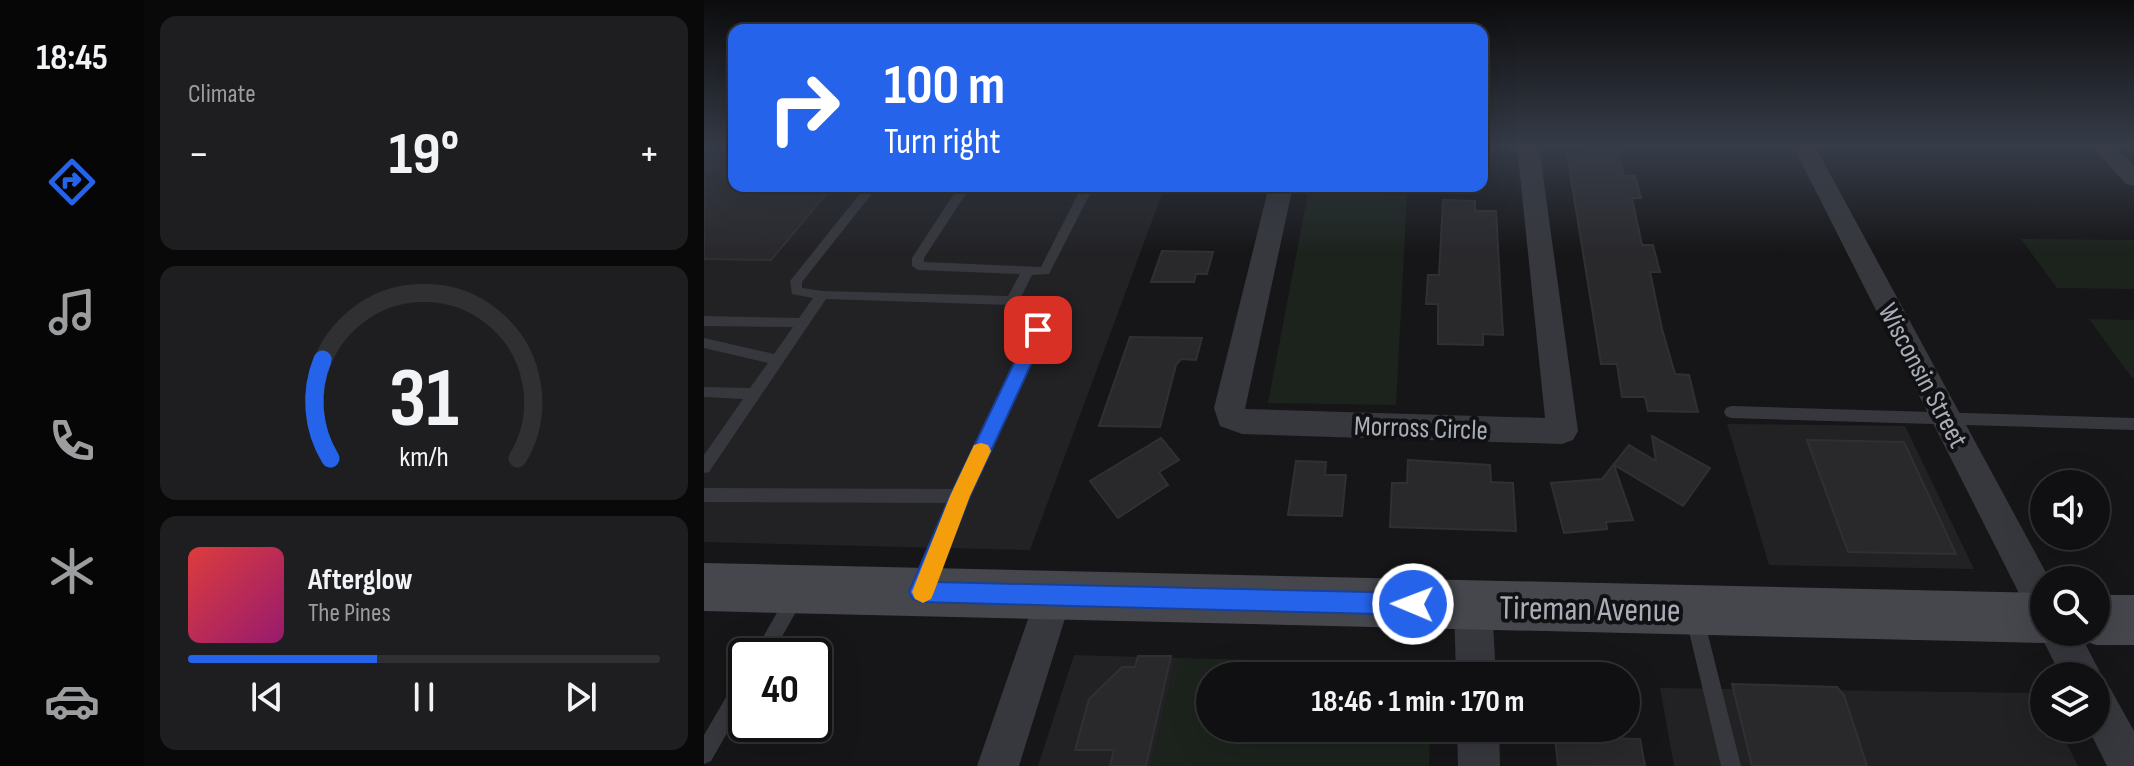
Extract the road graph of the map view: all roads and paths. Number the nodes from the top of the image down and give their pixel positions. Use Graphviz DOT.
graph roads {
  1 [pos="1532,182"];
  2 [pos="1823,182"];
  3 [pos="867,192"];
  4 [pos="961,192"];
  5 [pos="1085,192"];
  6 [pos="1280,192"];
  7 [pos="1028,270"];
  8 [pos="822,295"];
  9 [pos="1012,301"];
  10 [pos="704,321"];
  11 [pos="803,323"];
  12 [pos="704,343"];
  13 [pos="778,360"];
  14 [pos="704,392"];
  15 [pos="754,394"];
  16 [pos="1731,412"];
  17 [pos="1947,419"];
  18 [pos="2134,424"];
  19 [pos="704,467"];
  20 [pos="704,495"];
  21 [pos="960,496"];
  22 [pos="2030,578"];
  23 [pos="704,587"];
  24 [pos="800,589"];
  25 [pos="921,592"];
  26 [pos="1054,596"];
  27 [pos="1473,606"];
  28 [pos="1693,611"];
  29 [pos="2030,618"];
  30 [pos="2110,620"];
  31 [pos="2134,620"];
  32 [pos="771,638"];
  33 [pos="1475,662"];
  34 [pos="728,713"];
  35 [pos="2110,728"];
  36 [pos="1478,742"];
  37 [pos="704,754"];
  38 [pos="998,766"];
  39 [pos="1479,766"];
  40 [pos="1731,766"];
  41 [pos="2130,766"];
  1 -- 6 [label="street, Morross Circle"];
  2 -- 17 [label="street, Wisconsin Street"];
  3 -- 8 [label="lane"];
  4 -- 7 [label="lane"];
  5 -- 7 [label="lane"];
  7 -- 9 [label="lane"];
  8 -- 9 [label="lane"];
  8 -- 11 [label="lane"];
  9 -- 21 [label="lane"];
  10 -- 11 [label="lane"];
  11 -- 13 [label="lane"];
  12 -- 13 [label="lane"];
  13 -- 15 [label="lane"];
  14 -- 15 [label="lane"];
  15 -- 19 [label="lane"];
  16 -- 17 [label="lane"];
  17 -- 18 [label="lane"];
  17 -- 22 [label="street, Wisconsin Street"];
  20 -- 21 [label="lane"];
  21 -- 25 [label="lane"];
  23 -- 24 [label="street, Tireman Avenue"];
  24 -- 25 [label="street, Tireman Avenue"];
  24 -- 32 [label="lane"];
  25 -- 26 [label="street, Tireman Avenue"];
  26 -- 27 [label="street, Tireman Avenue"];
  26 -- 38 [label="street"];
  27 -- 28 [label="street, Tireman Avenue"];
  27 -- 33 [label="street"];
  28 -- 29 [label="street, Tireman Avenue"];
  28 -- 40 [label="lane"];
  30 -- 31 [label="street"];
  34 -- 37 [label="lane"];
  35 -- 41 [label="street"];
  36 -- 39 [label="street"];
}
